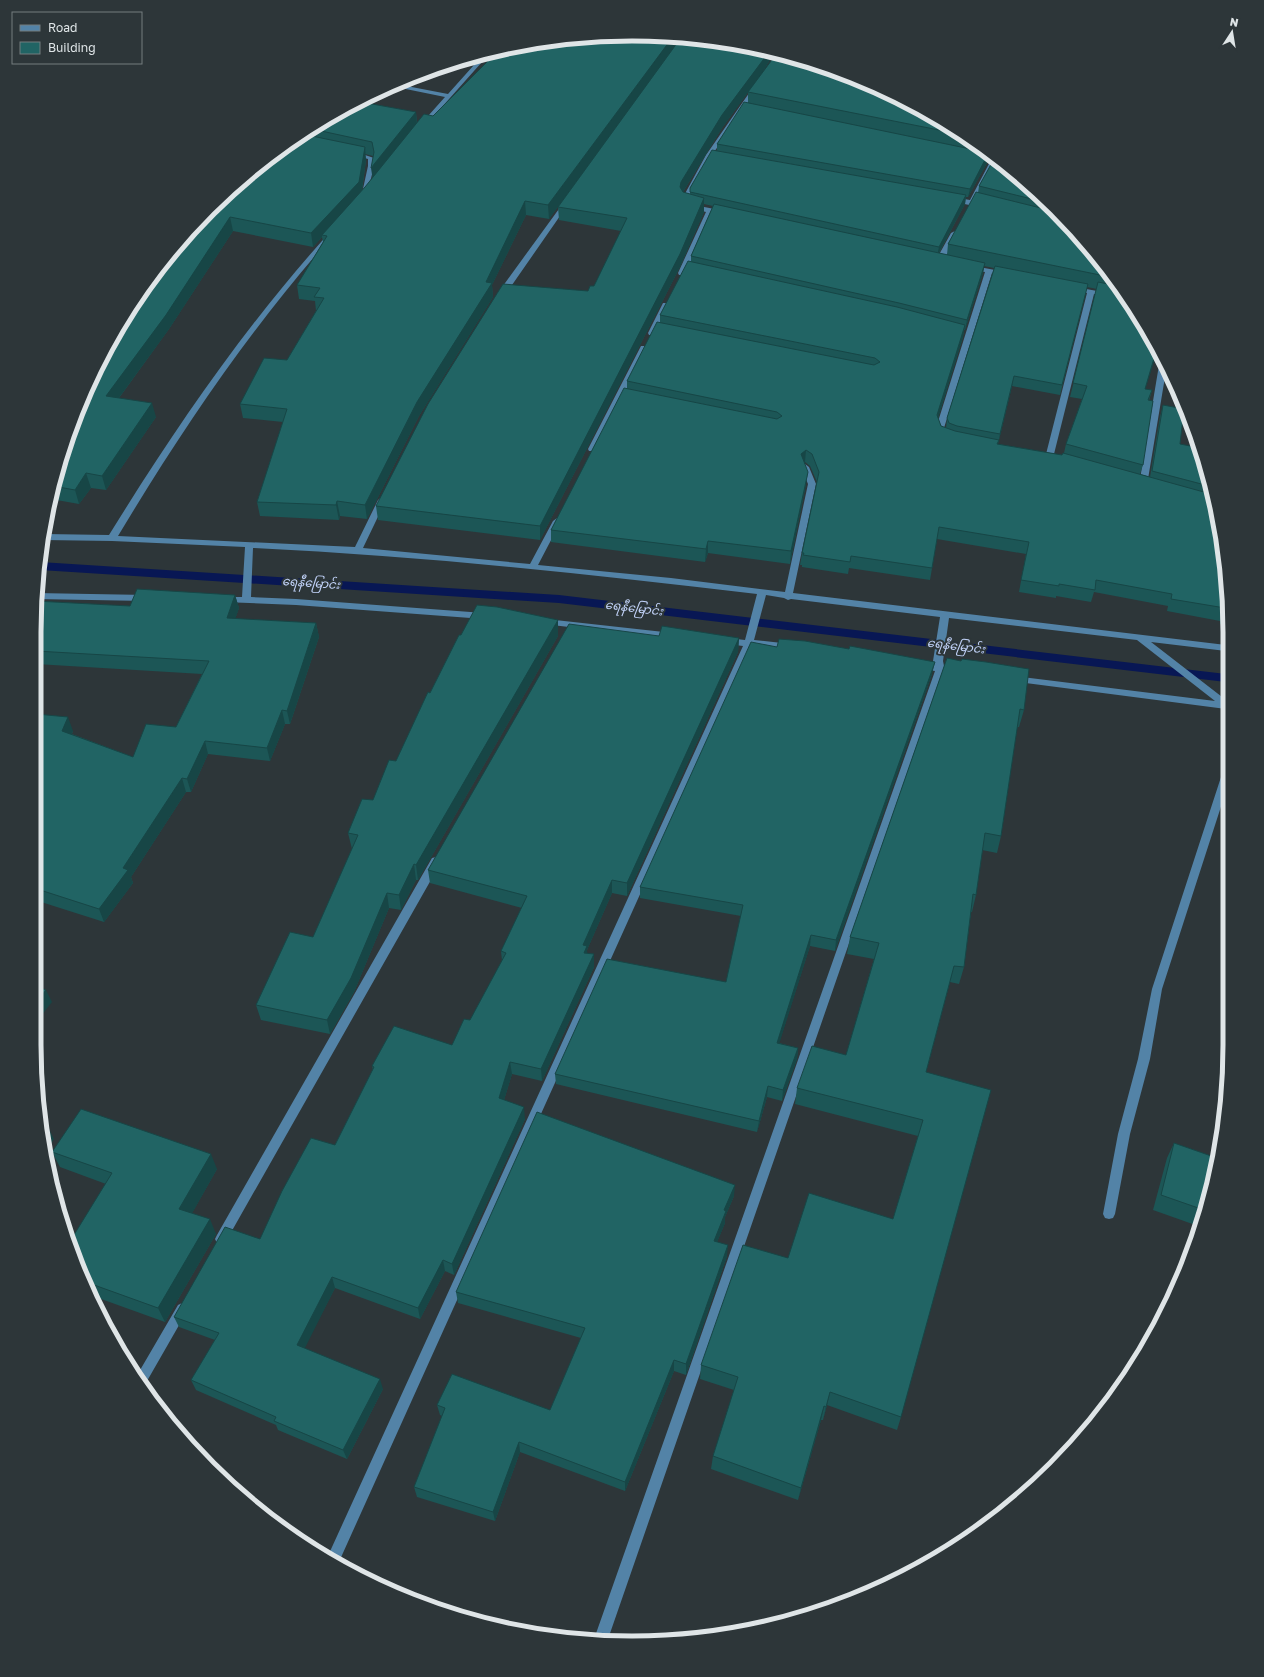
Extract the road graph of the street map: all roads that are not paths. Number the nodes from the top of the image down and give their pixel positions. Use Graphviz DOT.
graph roads {
  1 [pos="481,60"];
  2 [pos="758,84"];
  3 [pos="404,87"];
  4 [pos="450,96"];
  5 [pos="741,107"];
  6 [pos="749,108"];
  7 [pos="416,133"];
  8 [pos="344,152"];
  9 [pos="709,155"];
  10 [pos="717,156"];
  11 [pos="991,162"];
  12 [pos="989,166"];
  13 [pos="997,168"];
  14 [pos="374,186"];
  15 [pos="573,194"];
  16 [pos="949,198"];
  17 [pos="970,205"];
  18 [pos="994,208"];
  19 [pos="710,210"];
  20 [pos="733,215"];
  21 [pos="339,226"];
  22 [pos="958,228"];
  23 [pos="940,260"];
  24 [pos="961,264"];
  25 [pos="989,271"];
  26 [pos="1011,275"];
  27 [pos="678,282"];
  28 [pos="1062,286"];
  29 [pos="1091,292"];
  30 [pos="671,295"];
  31 [pos="1114,296"];
  32 [pos="494,304"];
  33 [pos="1162,371"];
  34 [pos="953,440"];
  35 [pos="588,457"];
  36 [pos="1049,458"];
  37 [pos="805,467"];
  38 [pos="1143,485"];
  39 [pos="385,494"];
  40 [pos="561,512"];
  41 [pos="49,537"];
  42 [pos="112,538"];
  43 [pos="249,549"];
  44 [pos="358,550"];
  45 [pos="533,567"];
  46 [pos="42,596"];
  47 [pos="247,596"];
  48 [pos="762,596"];
  49 [pos="788,597"];
  50 [pos="152,598"];
  51 [pos="215,599"];
  52 [pos="945,614"];
  53 [pos="497,617"];
  54 [pos="534,621"];
  55 [pos="683,637"];
  56 [pos="1140,638"];
  57 [pos="720,640"];
  58 [pos="750,640"];
  59 [pos="801,648"];
  60 [pos="1223,648"];
  61 [pos="908,664"];
  62 [pos="939,665"];
  63 [pos="963,672"];
  64 [pos="1008,678"];
  65 [pos="1223,702"];
  66 [pos="1223,705"];
  67 [pos="1223,786"];
  68 [pos="440,854"];
  69 [pos="1109,1214"];
  70 [pos="215,1251"];
  71 [pos="187,1299"];
  72 [pos="144,1377"];
  73 [pos="334,1556"];
  74 [pos="602,1635"];
  1 -- 4 [label="street"];
  2 -- 5 [label="street"];
  3 -- 4 [label="street"];
  4 -- 7 [label="street"];
  5 -- 6 [label="street"];
  5 -- 9 [label="street"];
  8 -- 14 [label="street"];
  9 -- 10 [label="street"];
  9 -- 19 [label="street"];
  11 -- 12 [label="street"];
  12 -- 13 [label="street"];
  12 -- 17 [label="street"];
  15 -- 32 [label="street"];
  16 -- 17 [label="street"];
  17 -- 18 [label="street"];
  19 -- 20 [label="street"];
  19 -- 27 [label="street"];
  21 -- 42 [label="street"];
  22 -- 23 [label="street"];
  24 -- 25 [label="street"];
  25 -- 26 [label="street"];
  25 -- 34 [label="street"];
  28 -- 29 [label="street"];
  29 -- 31 [label="street"];
  29 -- 36 [label="street"];
  30 -- 35 [label="street"];
  33 -- 38 [label="street"];
  37 -- 49 [label="street"];
  39 -- 44 [label="street"];
  40 -- 45 [label="street"];
  41 -- 42 [label="street"];
  42 -- 43 [label="street"];
  43 -- 44 [label="street"];
  43 -- 47 [label="street"];
  44 -- 45 [label="street"];
  45 -- 48 [label="street"];
  46 -- 50 [label="street"];
  47 -- 51 [label="street"];
  47 -- 53 [label="street"];
  48 -- 49 [label="street"];
  48 -- 58 [label="street"];
  49 -- 52 [label="street"];
  52 -- 56 [label="street"];
  52 -- 62 [label="street"];
  54 -- 55 [label="street"];
  56 -- 60 [label="street"];
  56 -- 65 [label="street"];
  57 -- 58 [label="street"];
  58 -- 59 [label="street"];
  58 -- 73 [label="street"];
  61 -- 62 [label="street"];
  62 -- 63 [label="street"];
  62 -- 74 [label="street"];
  64 -- 66 [label="street"];
  67 -- 69 [label="street"];
  68 -- 70 [label="street"];
  71 -- 72 [label="street"];
}
